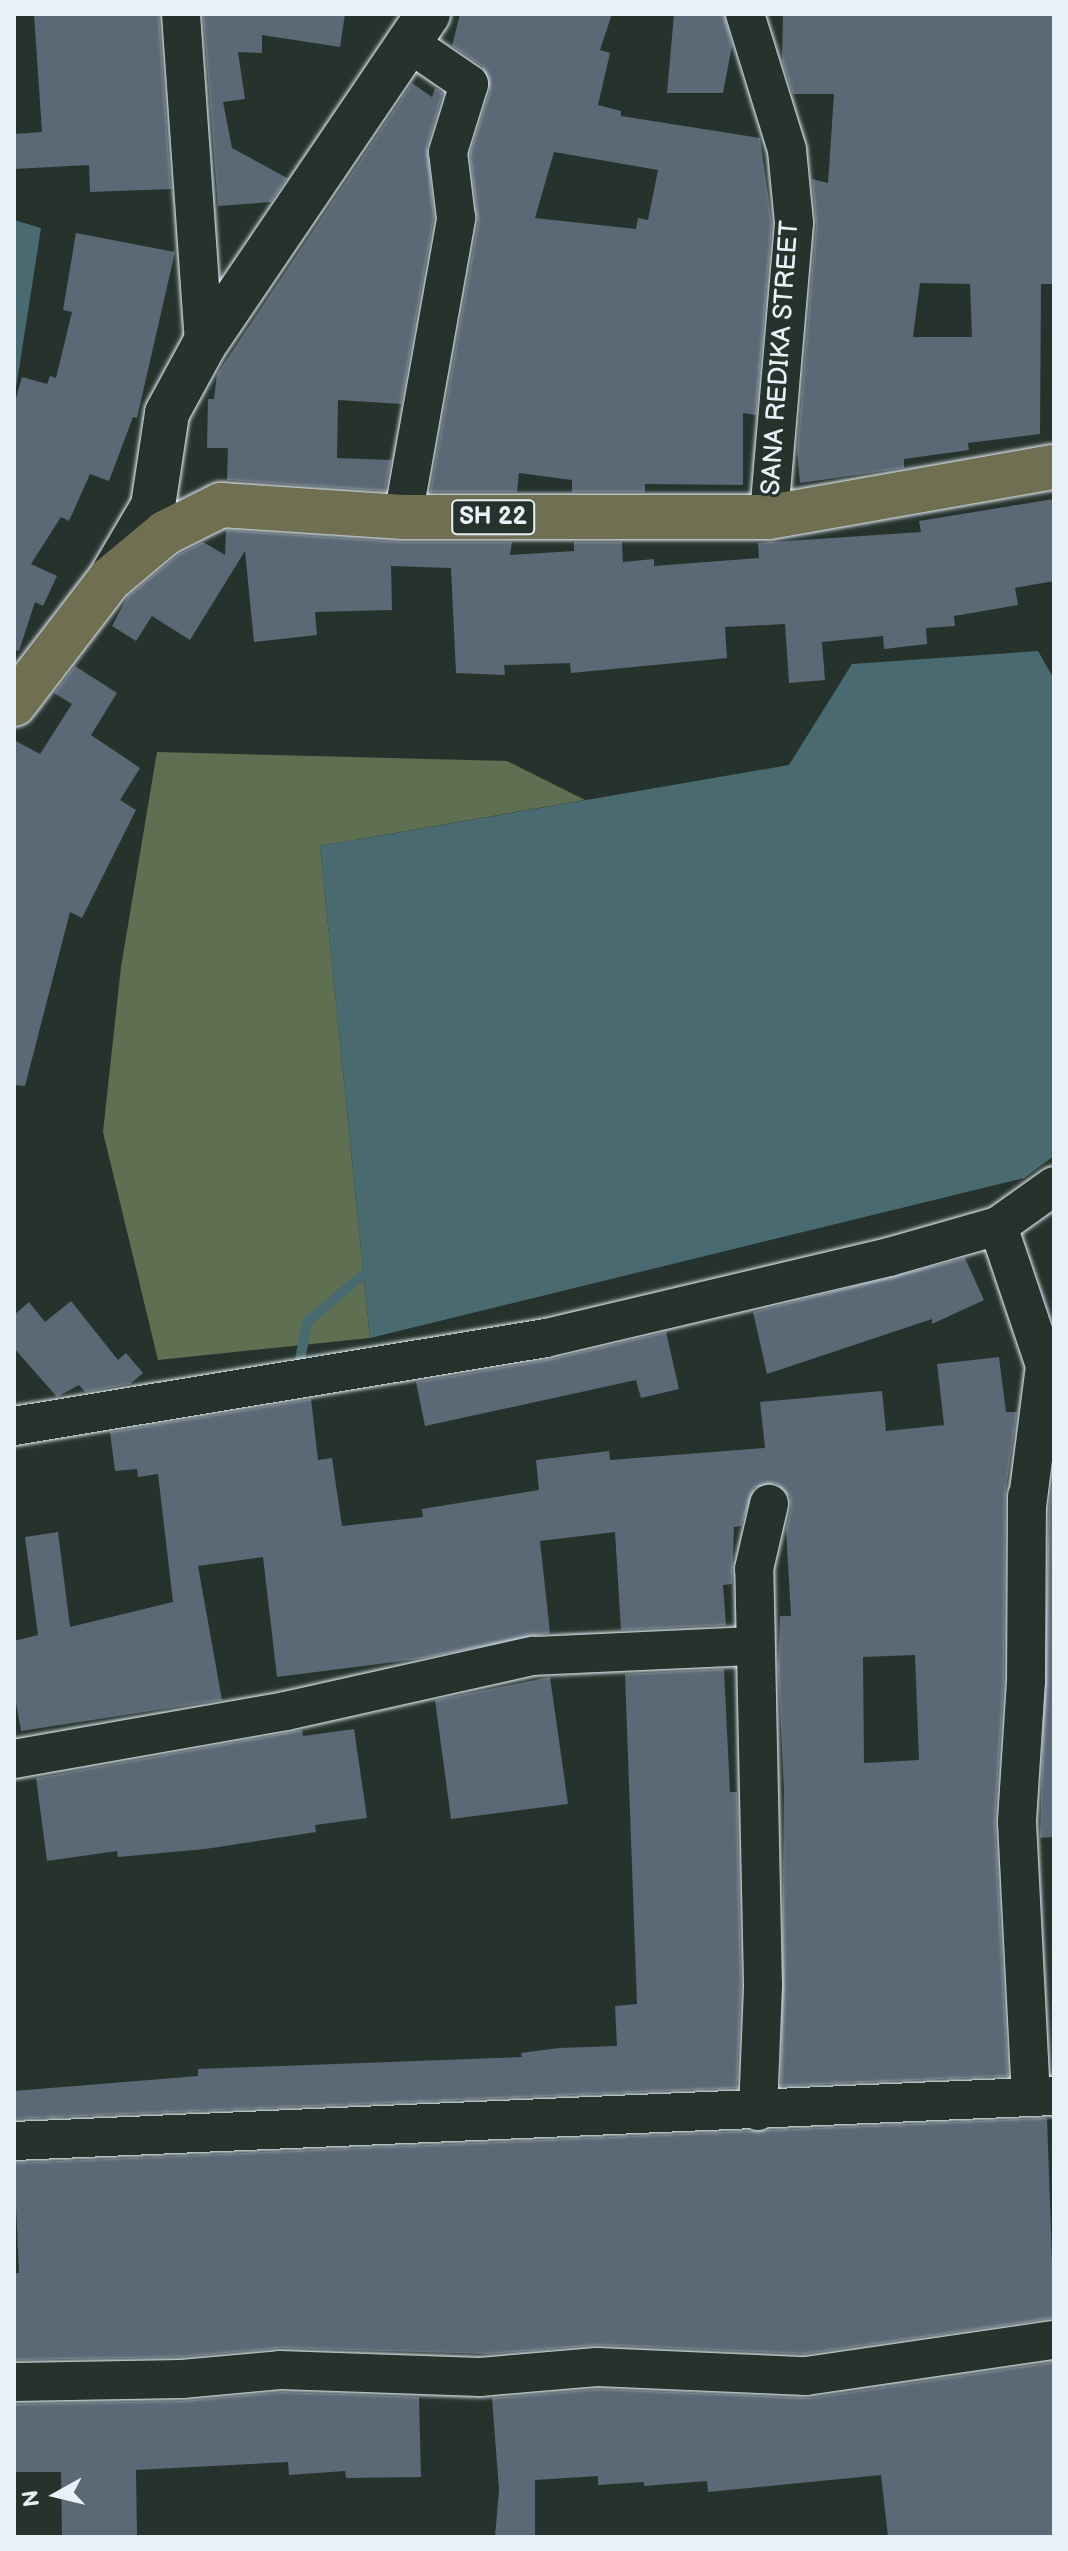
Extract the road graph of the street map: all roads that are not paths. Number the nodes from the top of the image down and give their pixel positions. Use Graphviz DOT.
graph roads {
  1 [pos="181,14"];
  2 [pos="745,14"];
  3 [pos="417,27"];
  4 [pos="204,345"];
  5 [pos="1054,467"];
  6 [pos="403,517"];
  7 [pos="769,517"];
  8 [pos="110,579"];
  9 [pos="20,690"];
  10 [pos="1054,1186"];
  11 [pos="998,1226"];
  12 [pos="14,1426"];
  13 [pos="769,1504"];
  14 [pos="755,1646"];
  15 [pos="14,1759"];
  16 [pos="1043,2096"];
  17 [pos="758,2111"];
  18 [pos="14,2141"];
  19 [pos="1054,2340"];
  20 [pos="14,2382"];
  1 -- 4 [label="street"];
  2 -- 7 [label="street, SANA REDIKA STREET"];
  3 -- 4 [label="street"];
  3 -- 6 [label="street"];
  4 -- 8 [label="street"];
  5 -- 7 [label="main road, SH 22"];
  6 -- 7 [label="main road, SH 22"];
  6 -- 8 [label="main road, SH 22"];
  8 -- 9 [label="main road, SH 22"];
  10 -- 11 [label="street"];
  11 -- 12 [label="street"];
  11 -- 16 [label="street"];
  13 -- 14 [label="street"];
  14 -- 15 [label="street"];
  14 -- 17 [label="street"];
  16 -- 17 [label="street"];
  17 -- 18 [label="street"];
  19 -- 20 [label="street"];
}
